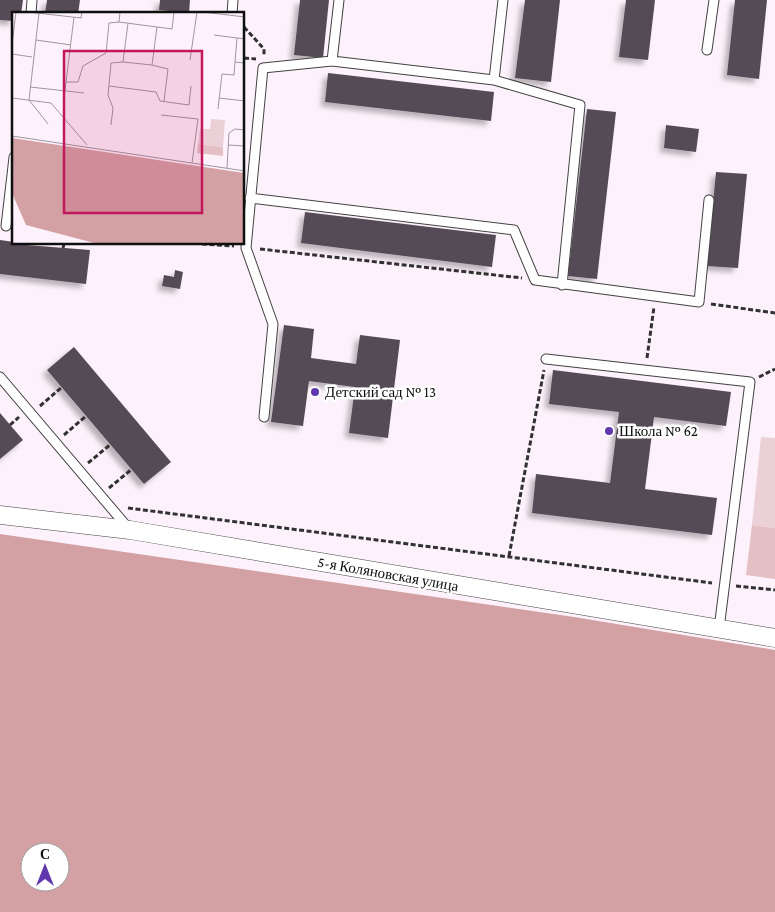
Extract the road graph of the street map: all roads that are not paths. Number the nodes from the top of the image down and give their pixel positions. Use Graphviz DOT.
graph roads {
  1 [pos="339,0"];
  2 [pos="503,0"];
  3 [pos="714,0"];
  4 [pos="707,50"];
  5 [pos="332,61"];
  6 [pos="494,80"];
  7 [pos="12,182"];
  8 [pos="250,198"];
  9 [pos="709,200"];
  10 [pos="6,226"];
  11 [pos="562,285"];
  12 [pos="546,359"];
  13 [pos="0,377"];
  14 [pos="264,418"];
  15 [pos="0,515"];
  16 [pos="130,530"];
  17 [pos="718,629"];
  18 [pos="775,638"];
  1 -- 5 [label="lane"];
  2 -- 6 [label="lane"];
  3 -- 4 [label="lane"];
  5 -- 6 [label="lane"];
  5 -- 8 [label="lane"];
  6 -- 11 [label="lane"];
  7 -- 10 [label="lane"];
  8 -- 11 [label="lane"];
  8 -- 14 [label="lane"];
  9 -- 11 [label="lane"];
  12 -- 17 [label="lane"];
  13 -- 16 [label="lane"];
  15 -- 16 [label="street, 5-я Коляновская улица"];
  16 -- 17 [label="street, 5-я Коляновская улица"];
  17 -- 18 [label="street, 5-я Коляновская улица"];
}
